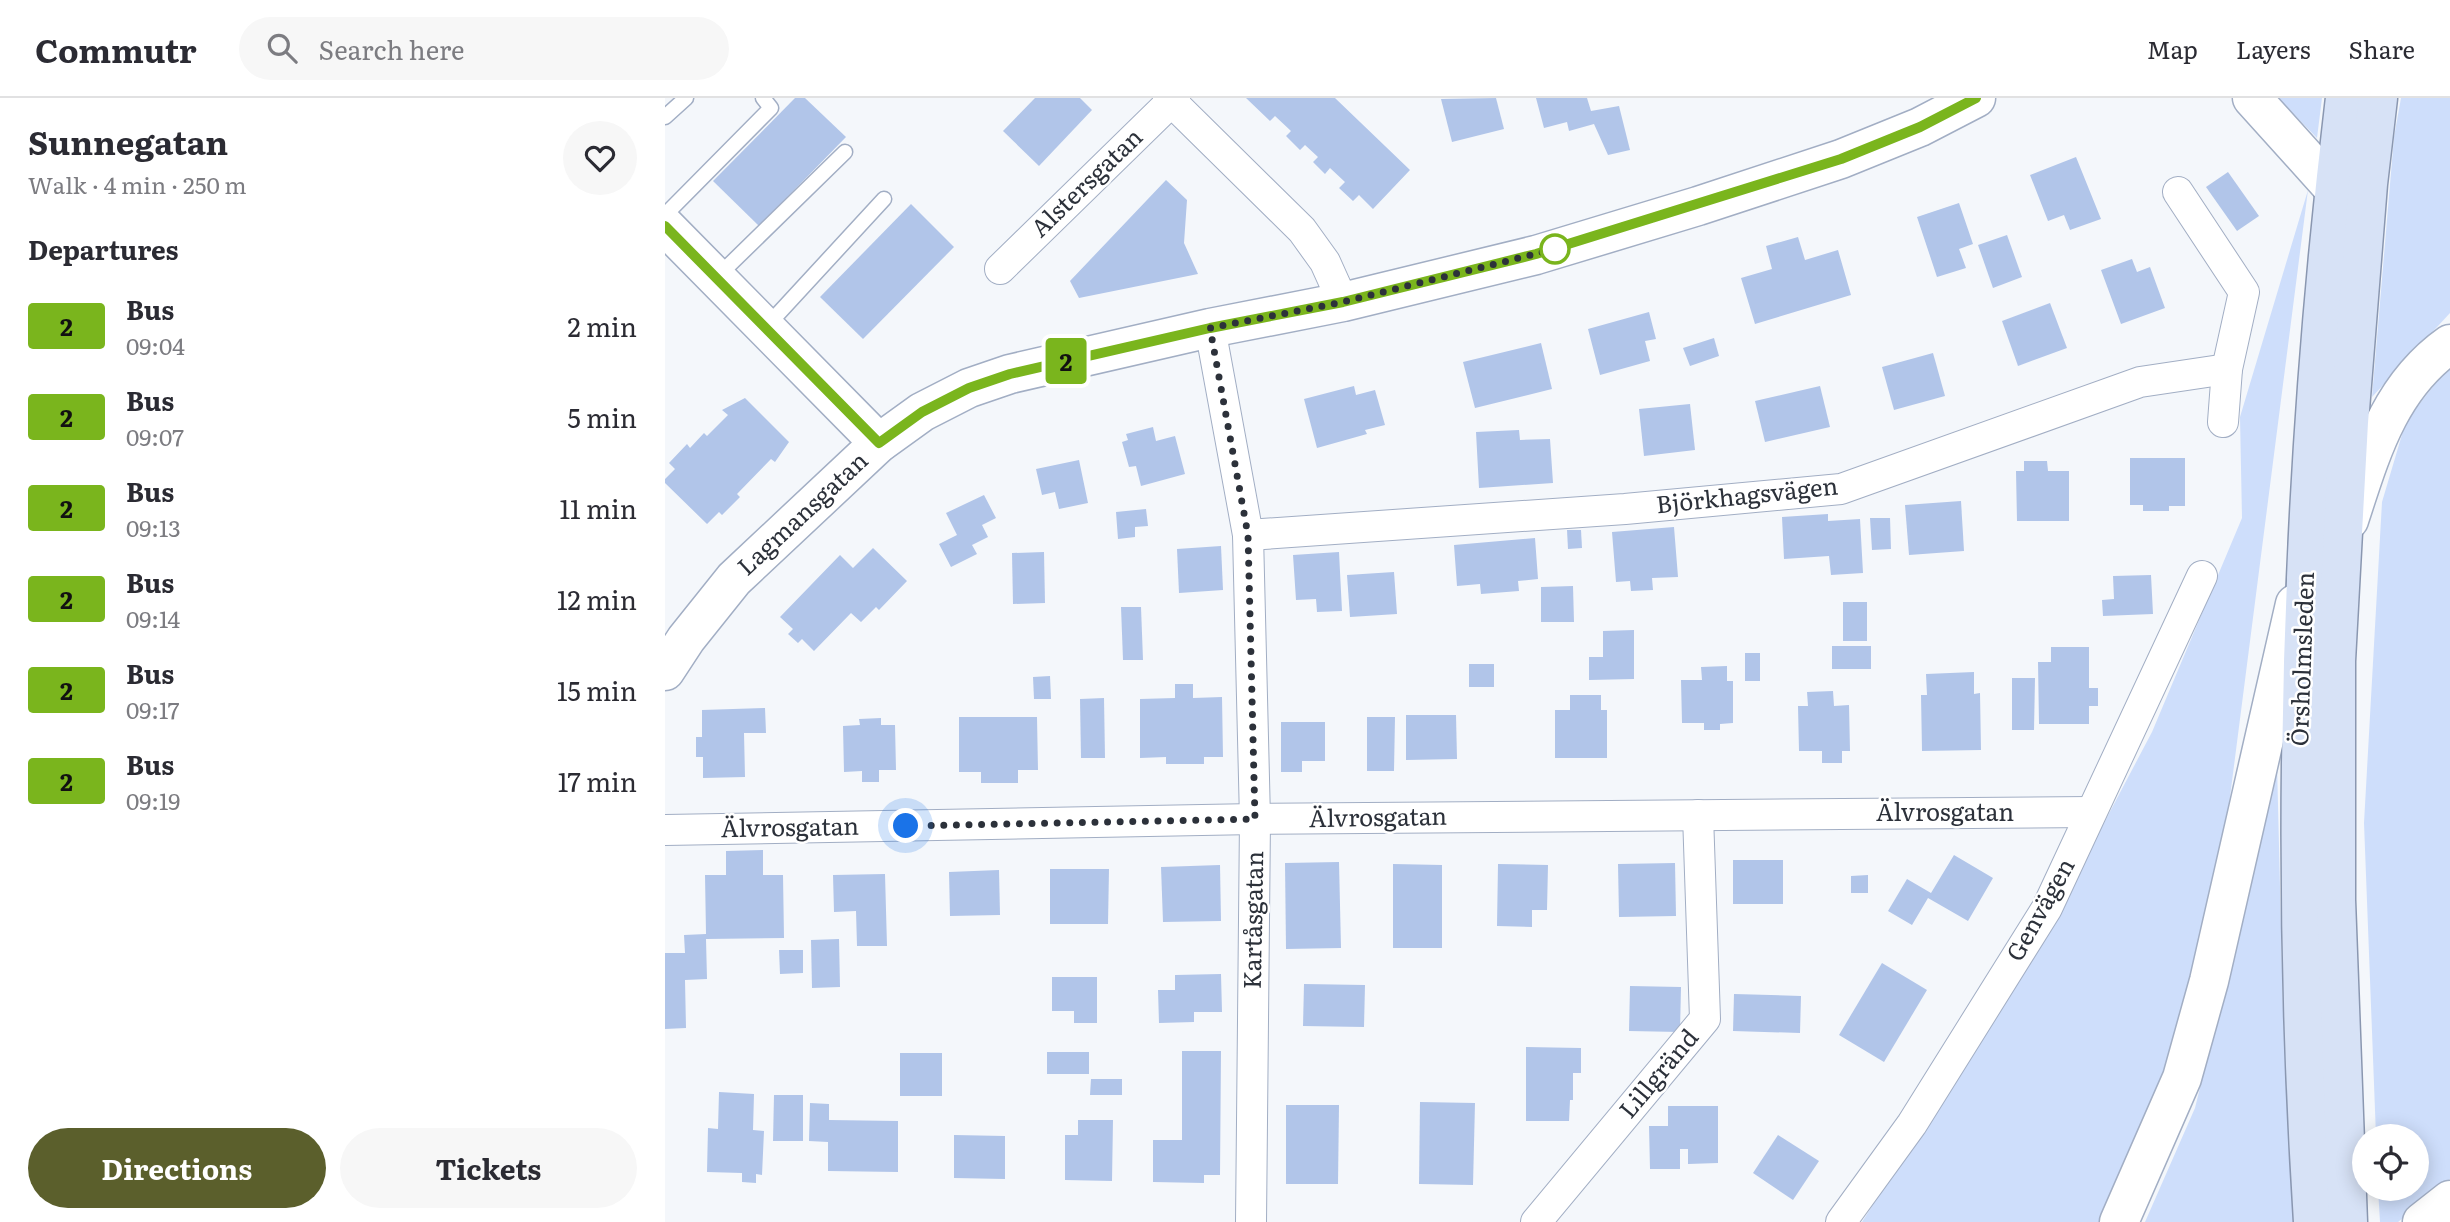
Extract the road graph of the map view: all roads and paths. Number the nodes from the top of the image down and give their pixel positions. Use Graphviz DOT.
graph roads {
  1 [pos="687,98"];
  2 [pos="763,98"];
  3 [pos="1976,98"];
  4 [pos="2252,98"];
  5 [pos="2345,98"];
  6 [pos="2378,98"];
  7 [pos="1171,99"];
  8 [pos="665,117"];
  9 [pos="845,152"];
  10 [pos="2334,189"];
  11 [pos="2178,192"];
  12 [pos="884,199"];
  13 [pos="665,215"];
  14 [pos="665,226"];
  15 [pos="1000,269"];
  16 [pos="716,278"];
  17 [pos="1343,302"];
  18 [pos="765,328"];
  19 [pos="1210,328"];
  20 [pos="2450,344"];
  21 [pos="2227,369"];
  22 [pos="2223,422"];
  23 [pos="879,443"];
  24 [pos="1248,535"];
  25 [pos="2343,539"];
  26 [pos="2306,554"];
  27 [pos="2202,576"];
  28 [pos="665,671"];
  29 [pos="2091,812"];
  30 [pos="1698,815"];
  31 [pos="1255,819"];
  32 [pos="665,830"];
  33 [pos="2326,1151"];
  34 [pos="2450,1199"];
  35 [pos="1251,1222"];
  36 [pos="1535,1222"];
  37 [pos="1841,1222"];
  38 [pos="2119,1222"];
  39 [pos="2312,1222"];
  40 [pos="2347,1222"];
  41 [pos="2422,1222"];
  1 -- 8 [label="lane"];
  2 -- 13 [label="lane"];
  3 -- 17 [label="street, Lagmansgatan"];
  4 -- 10 [label="street"];
  5 -- 10 [label="main road, Örsholmsleden"];
  6 -- 25 [label="main road, Örsholmsleden"];
  7 -- 15 [label="street, Alstersgatan"];
  7 -- 17 [label="street"];
  9 -- 16 [label="lane"];
  10 -- 26 [label="main road, Örsholmsleden"];
  11 -- 21 [label="street"];
  12 -- 18 [label="lane"];
  14 -- 16 [label="street"];
  16 -- 18 [label="street"];
  17 -- 19 [label="street, Lagmansgatan"];
  18 -- 23 [label="street"];
  19 -- 23 [label="street, Lagmansgatan"];
  19 -- 24 [label="street, Kartåsgatan"];
  20 -- 25 [label="street"];
  21 -- 22 [label="street"];
  21 -- 24 [label="street, Björkhagsvägen"];
  23 -- 28 [label="street, Lagmansgatan"];
  24 -- 31 [label="street, Kartåsgatan"];
  25 -- 33 [label="main road, Örsholmsleden"];
  26 -- 33 [label="main road, Örsholmsleden"];
  26 -- 38 [label="street"];
  27 -- 29 [label="street, Genvägen"];
  29 -- 30 [label="street, Älvrosgatan"];
  29 -- 37 [label="street, Genvägen"];
  30 -- 31 [label="street, Älvrosgatan"];
  30 -- 36 [label="street, Lillgränd"];
  31 -- 32 [label="street, Älvrosgatan"];
  31 -- 35 [label="street, Kartåsgatan"];
  33 -- 39 [label="main road, Örsholmsleden"];
  33 -- 40 [label="main road, Örsholmsleden"];
  34 -- 41 [label="street"];
}
